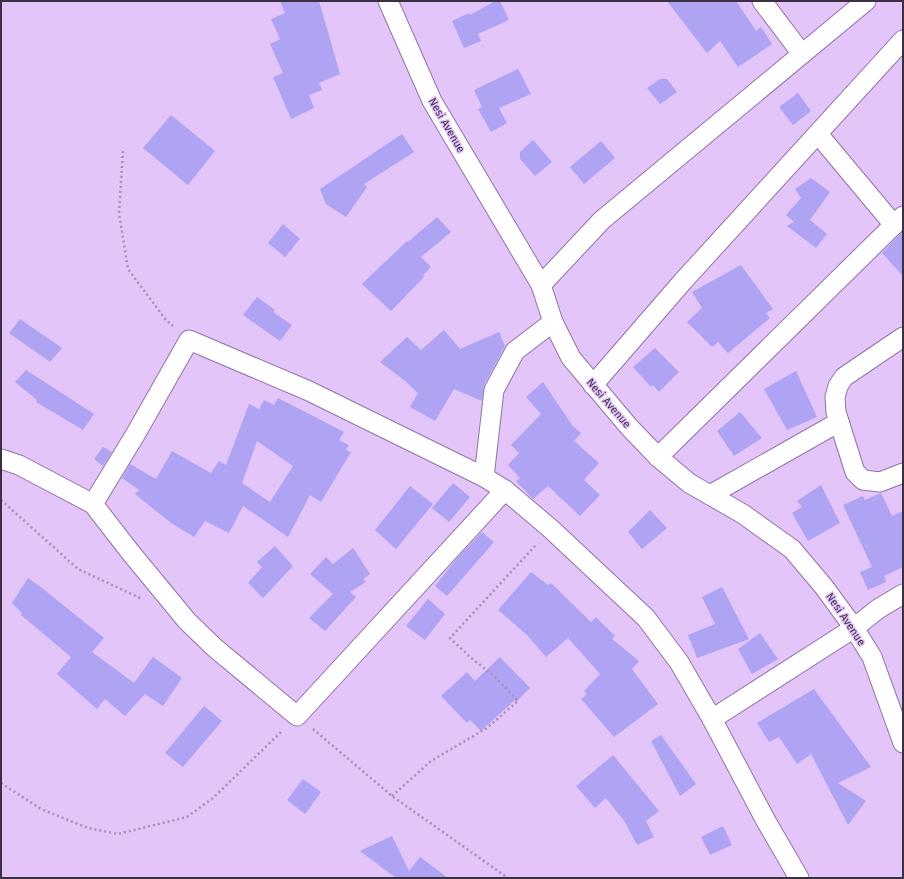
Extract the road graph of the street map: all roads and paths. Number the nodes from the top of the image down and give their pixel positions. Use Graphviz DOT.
graph roads {
  1 [pos="388,1"];
  2 [pos="762,1"];
  3 [pos="866,1"];
  4 [pos="903,40"];
  5 [pos="802,54"];
  6 [pos="818,134"];
  7 [pos="122,151"];
  8 [pos="898,220"];
  9 [pos="541,285"];
  10 [pos="553,322"];
  11 [pos="903,337"];
  12 [pos="189,340"];
  13 [pos="593,385"];
  14 [pos="839,422"];
  15 [pos="658,457"];
  16 [pos="1,459"];
  17 [pos="903,473"];
  18 [pos="484,478"];
  19 [pos="505,490"];
  20 [pos="710,496"];
  21 [pos="1,500"];
  22 [pos="93,504"];
  23 [pos="551,530"];
  24 [pos="903,594"];
  25 [pos="146,602"];
  26 [pos="854,628"];
  27 [pos="297,716"];
  28 [pos="712,719"];
  29 [pos="901,731"];
  30 [pos="1,783"];
  31 [pos="392,796"];
  32 [pos="508,878"];
  33 [pos="799,878"];
  1 -- 9 [label="street, Nesi Avenue"];
  2 -- 5 [label="street"];
  3 -- 5 [label="street"];
  4 -- 6 [label="street"];
  5 -- 9 [label="street"];
  6 -- 8 [label="street"];
  6 -- 13 [label="street"];
  7 -- 12 [label="path"];
  8 -- 15 [label="street"];
  9 -- 10 [label="street, Nesi Avenue"];
  10 -- 13 [label="street, Nesi Avenue"];
  10 -- 18 [label="street"];
  11 -- 14 [label="street"];
  12 -- 18 [label="street"];
  12 -- 22 [label="street"];
  13 -- 15 [label="street, Nesi Avenue"];
  14 -- 17 [label="street"];
  14 -- 20 [label="street"];
  15 -- 20 [label="street, Nesi Avenue"];
  16 -- 22 [label="street"];
  18 -- 19 [label="street"];
  19 -- 23 [label="street"];
  19 -- 27 [label="street"];
  20 -- 26 [label="street, Nesi Avenue"];
  21 -- 25 [label="path"];
  22 -- 27 [label="street"];
  23 -- 28 [label="street"];
  23 -- 31 [label="path"];
  24 -- 26 [label="street"];
  26 -- 28 [label="street"];
  26 -- 29 [label="street, Nesi Avenue"];
  27 -- 30 [label="path"];
  27 -- 31 [label="path"];
  28 -- 33 [label="street"];
  31 -- 32 [label="path"];
}
